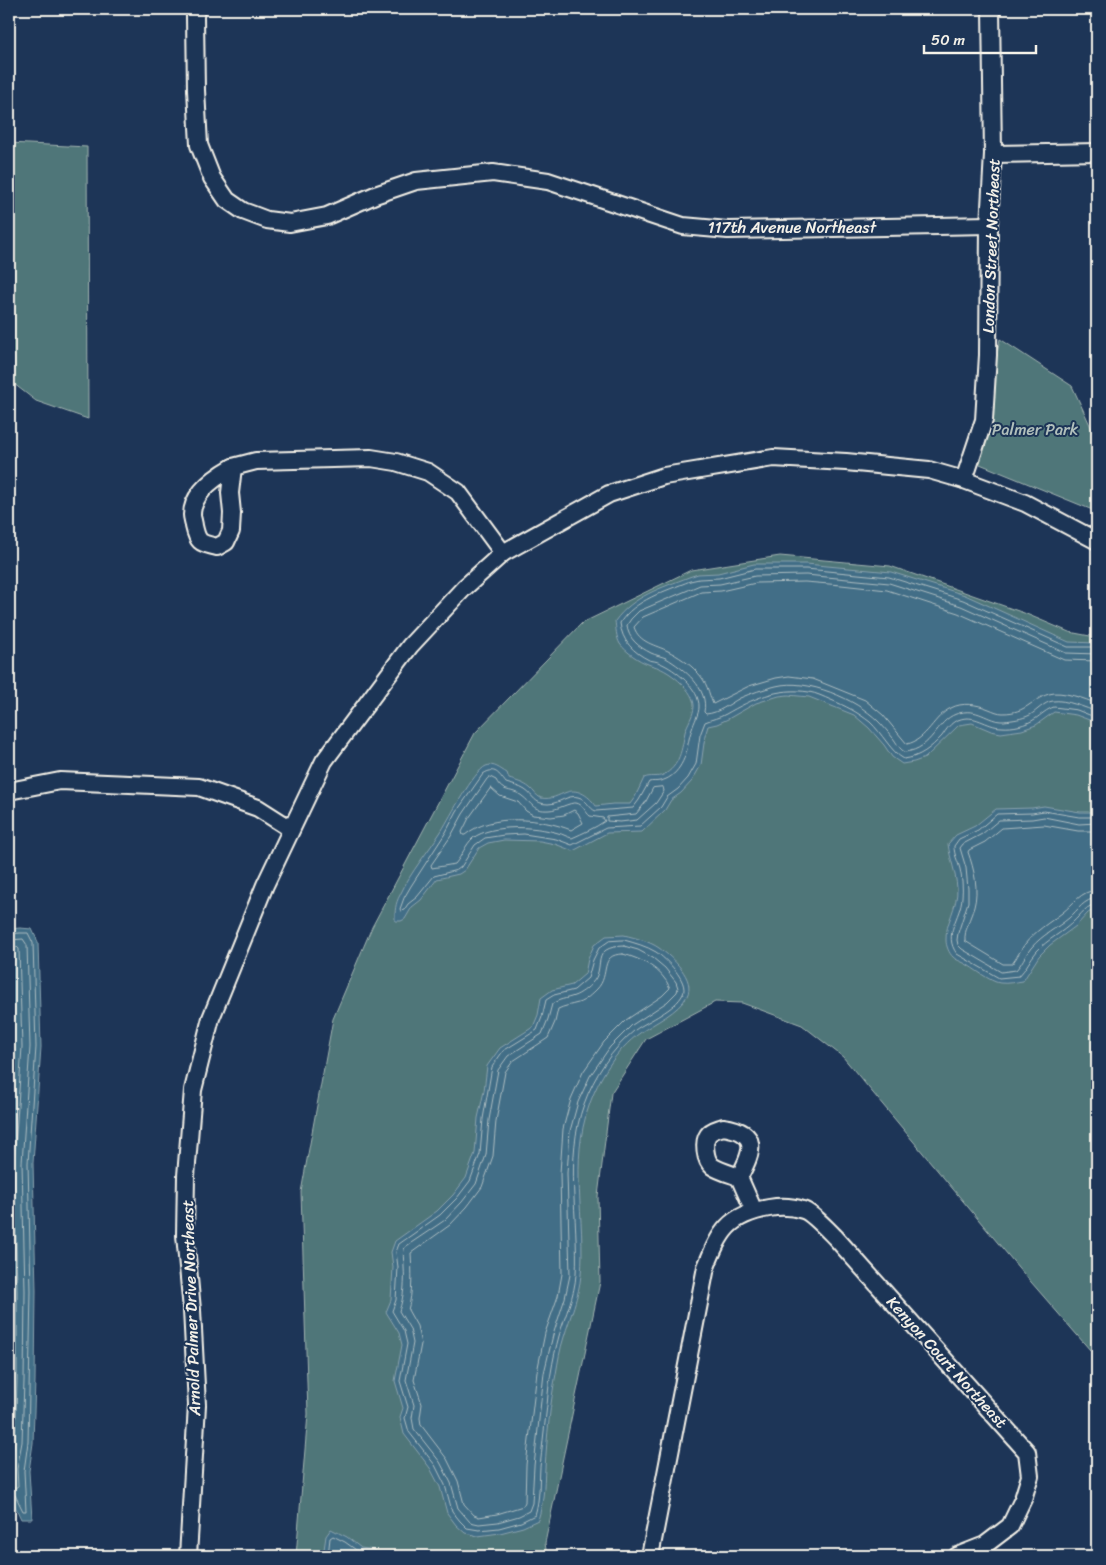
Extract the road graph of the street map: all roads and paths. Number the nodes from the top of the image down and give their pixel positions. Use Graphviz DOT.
graph roads {
  1 [pos="196,9"];
  2 [pos="991,9"];
  3 [pos="1097,152"];
  4 [pos="993,154"];
  5 [pos="989,225"];
  6 [pos="233,467"];
  7 [pos="964,480"];
  8 [pos="1097,541"];
  9 [pos="504,553"];
  10 [pos="9,791"];
  11 [pos="291,829"];
  12 [pos="739,1177"];
  13 [pos="754,1211"];
  14 [pos="188,1556"];
  15 [pos="650,1556"];
  16 [pos="957,1556"];
  1 -- 5 [label="street, 117th Avenue Northeast"];
  2 -- 4 [label="street, London Street Northeast"];
  3 -- 4 [label="street"];
  4 -- 5 [label="street, London Street Northeast"];
  5 -- 7 [label="street, London Street Northeast"];
  6 -- 9 [label="street"];
  7 -- 8 [label="street, Arnold Palmer Drive Northeast"];
  7 -- 9 [label="street, Arnold Palmer Drive Northeast"];
  9 -- 11 [label="street, Arnold Palmer Drive Northeast"];
  10 -- 11 [label="street"];
  11 -- 14 [label="street, Arnold Palmer Drive Northeast"];
  12 -- 13 [label="street"];
  13 -- 15 [label="street, Kenyon Court Northeast"];
  13 -- 16 [label="street, Kenyon Court Northeast"];
}
